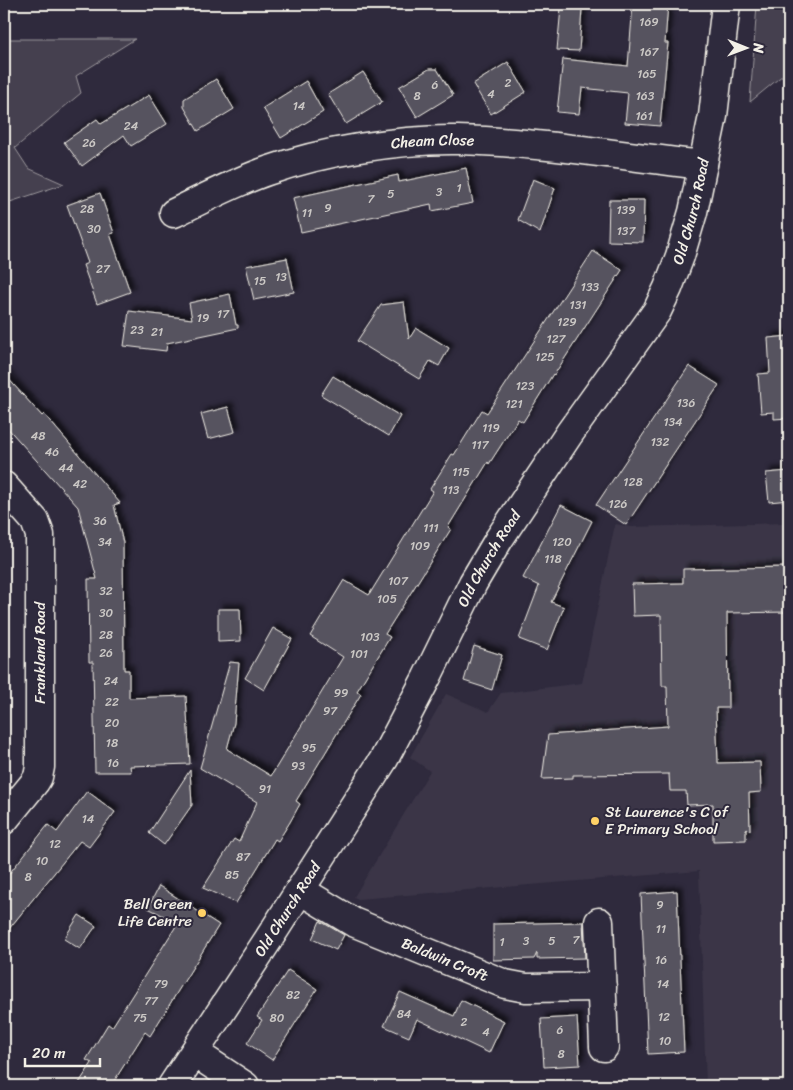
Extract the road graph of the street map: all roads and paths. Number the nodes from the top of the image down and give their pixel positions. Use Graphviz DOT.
graph roads {
  1 [pos="726,4"];
  2 [pos="703,165"];
  3 [pos="174,213"];
  4 [pos="4,486"];
  5 [pos="4,820"];
  6 [pos="300,890"];
  7 [pos="599,922"];
  8 [pos="602,986"];
  9 [pos="604,1047"];
  10 [pos="194,1053"];
  11 [pos="172,1086"];
  12 [pos="245,1086"];
  1 -- 2 [label="street, Old Church Road"];
  2 -- 3 [label="street, Cheam Close"];
  2 -- 6 [label="street, Old Church Road"];
  4 -- 5 [label="street, Frankland Road"];
  6 -- 8 [label="street, Baldwin Croft"];
  6 -- 10 [label="street, Old Church Road"];
  7 -- 8 [label="street"];
  8 -- 9 [label="street"];
  10 -- 11 [label="street, Old Church Road"];
  10 -- 12 [label="street"];
}
